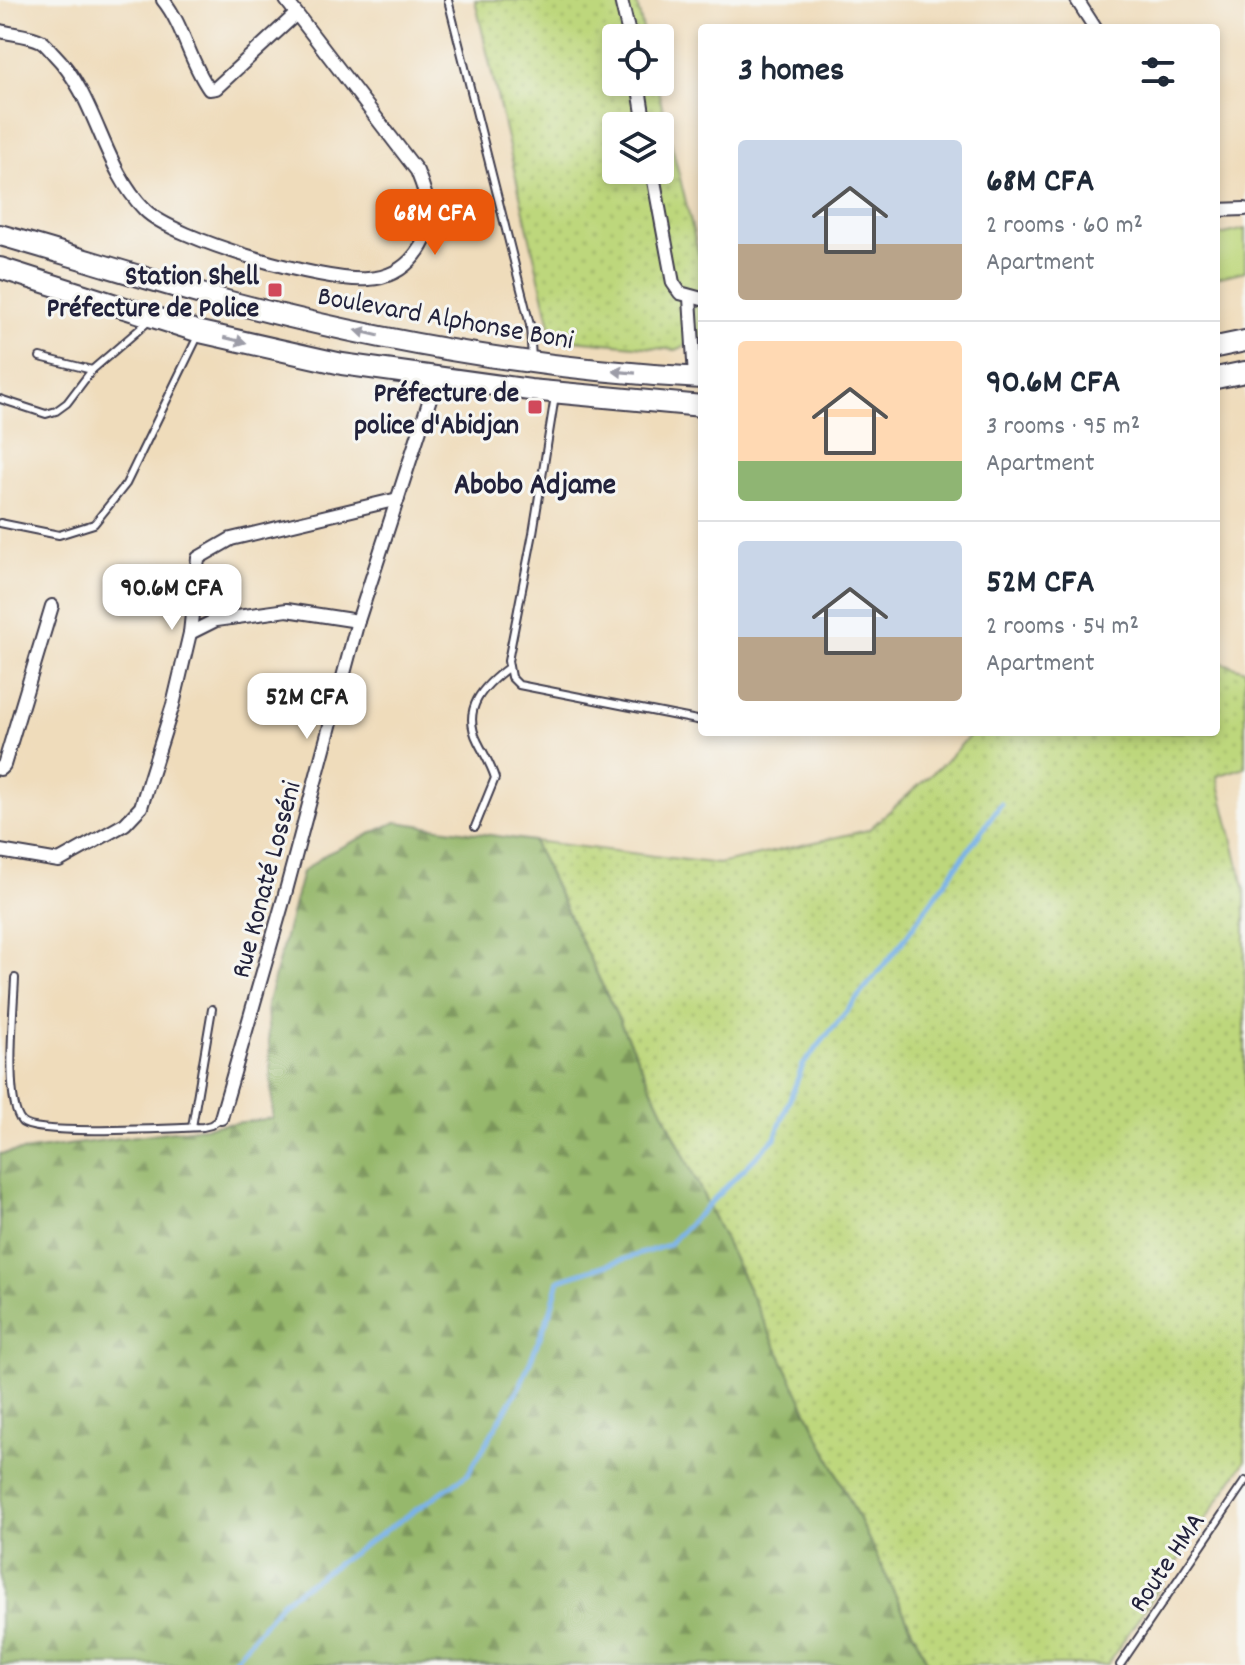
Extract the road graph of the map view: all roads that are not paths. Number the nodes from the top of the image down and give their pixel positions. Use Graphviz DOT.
graph roads {
  1 [pos="163,0"];
  2 [pos="286,0"];
  3 [pos="448,0"];
  4 [pos="621,0"];
  5 [pos="1077,0"];
  6 [pos="295,15"];
  7 [pos="627,24"];
  8 [pos="1092,24"];
  9 [pos="0,31"];
  10 [pos="654,184"];
  11 [pos="1245,209"];
  12 [pos="1220,210"];
  13 [pos="0,235"];
  14 [pos="0,268"];
  15 [pos="696,299"];
  16 [pos="155,316"];
  17 [pos="200,332"];
  18 [pos="1245,341"];
  19 [pos="1220,346"];
  20 [pos="698,352"];
  21 [pos="40,357"];
  22 [pos="532,363"];
  23 [pos="92,370"];
  24 [pos="1245,372"];
  25 [pos="437,377"];
  26 [pos="1220,377"];
  27 [pos="698,378"];
  28 [pos="556,393"];
  29 [pos="0,399"];
  30 [pos="698,406"];
  31 [pos="398,499"];
  32 [pos="0,523"];
  33 [pos="52,606"];
  34 [pos="358,621"];
  35 [pos="190,633"];
  36 [pos="509,667"];
  37 [pos="698,720"];
  38 [pos="0,769"];
  39 [pos="475,827"];
  40 [pos="0,851"];
  41 [pos="15,978"];
  42 [pos="212,1009"];
  43 [pos="221,1118"];
  44 [pos="192,1127"];
  45 [pos="1245,1481"];
  46 [pos="1237,1494"];
  47 [pos="1245,1499"];
  48 [pos="1120,1665"];
  1 -- 6 [label="street"];
  2 -- 6 [label="street"];
  3 -- 22 [label="lane"];
  4 -- 7 [label="street"];
  5 -- 8 [label="street"];
  6 -- 9 [label="street"];
  10 -- 15 [label="street"];
  11 -- 12 [label="street"];
  22 -- 13 [label="main road, Boulevard Alphonse Boni, one-way"];
  14 -- 16 [label="main road, Boulevard Alphonse Boni"];
  15 -- 20 [label="street"];
  16 -- 17 [label="main road, Boulevard Alphonse Boni"];
  16 -- 23 [label="lane"];
  17 -- 25 [label="main road, Boulevard Alphonse Boni, one-way"];
  17 -- 32 [label="lane"];
  18 -- 19 [label="main road"];
  21 -- 23 [label="lane"];
  27 -- 22 [label="main road, Boulevard Alphonse Boni, one-way"];
  23 -- 29 [label="lane"];
  24 -- 26 [label="main road"];
  25 -- 28 [label="main road, Boulevard Alphonse Boni"];
  25 -- 31 [label="street, Rue Konaté Losséni"];
  28 -- 30 [label="main road, Boulevard Alphonse Boni"];
  28 -- 36 [label="lane"];
  31 -- 34 [label="street, Rue Konaté Losséni"];
  31 -- 35 [label="street"];
  33 -- 38 [label="street"];
  34 -- 35 [label="street"];
  34 -- 43 [label="street, Rue Konaté Losséni"];
  35 -- 40 [label="street"];
  36 -- 37 [label="lane"];
  36 -- 39 [label="lane"];
  41 -- 44 [label="lane"];
  42 -- 44 [label="lane"];
  43 -- 44 [label="lane"];
  45 -- 46 [label="lane, Route HMA"];
  46 -- 47 [label="lane"];
  46 -- 48 [label="lane, Route HMA"];
}
